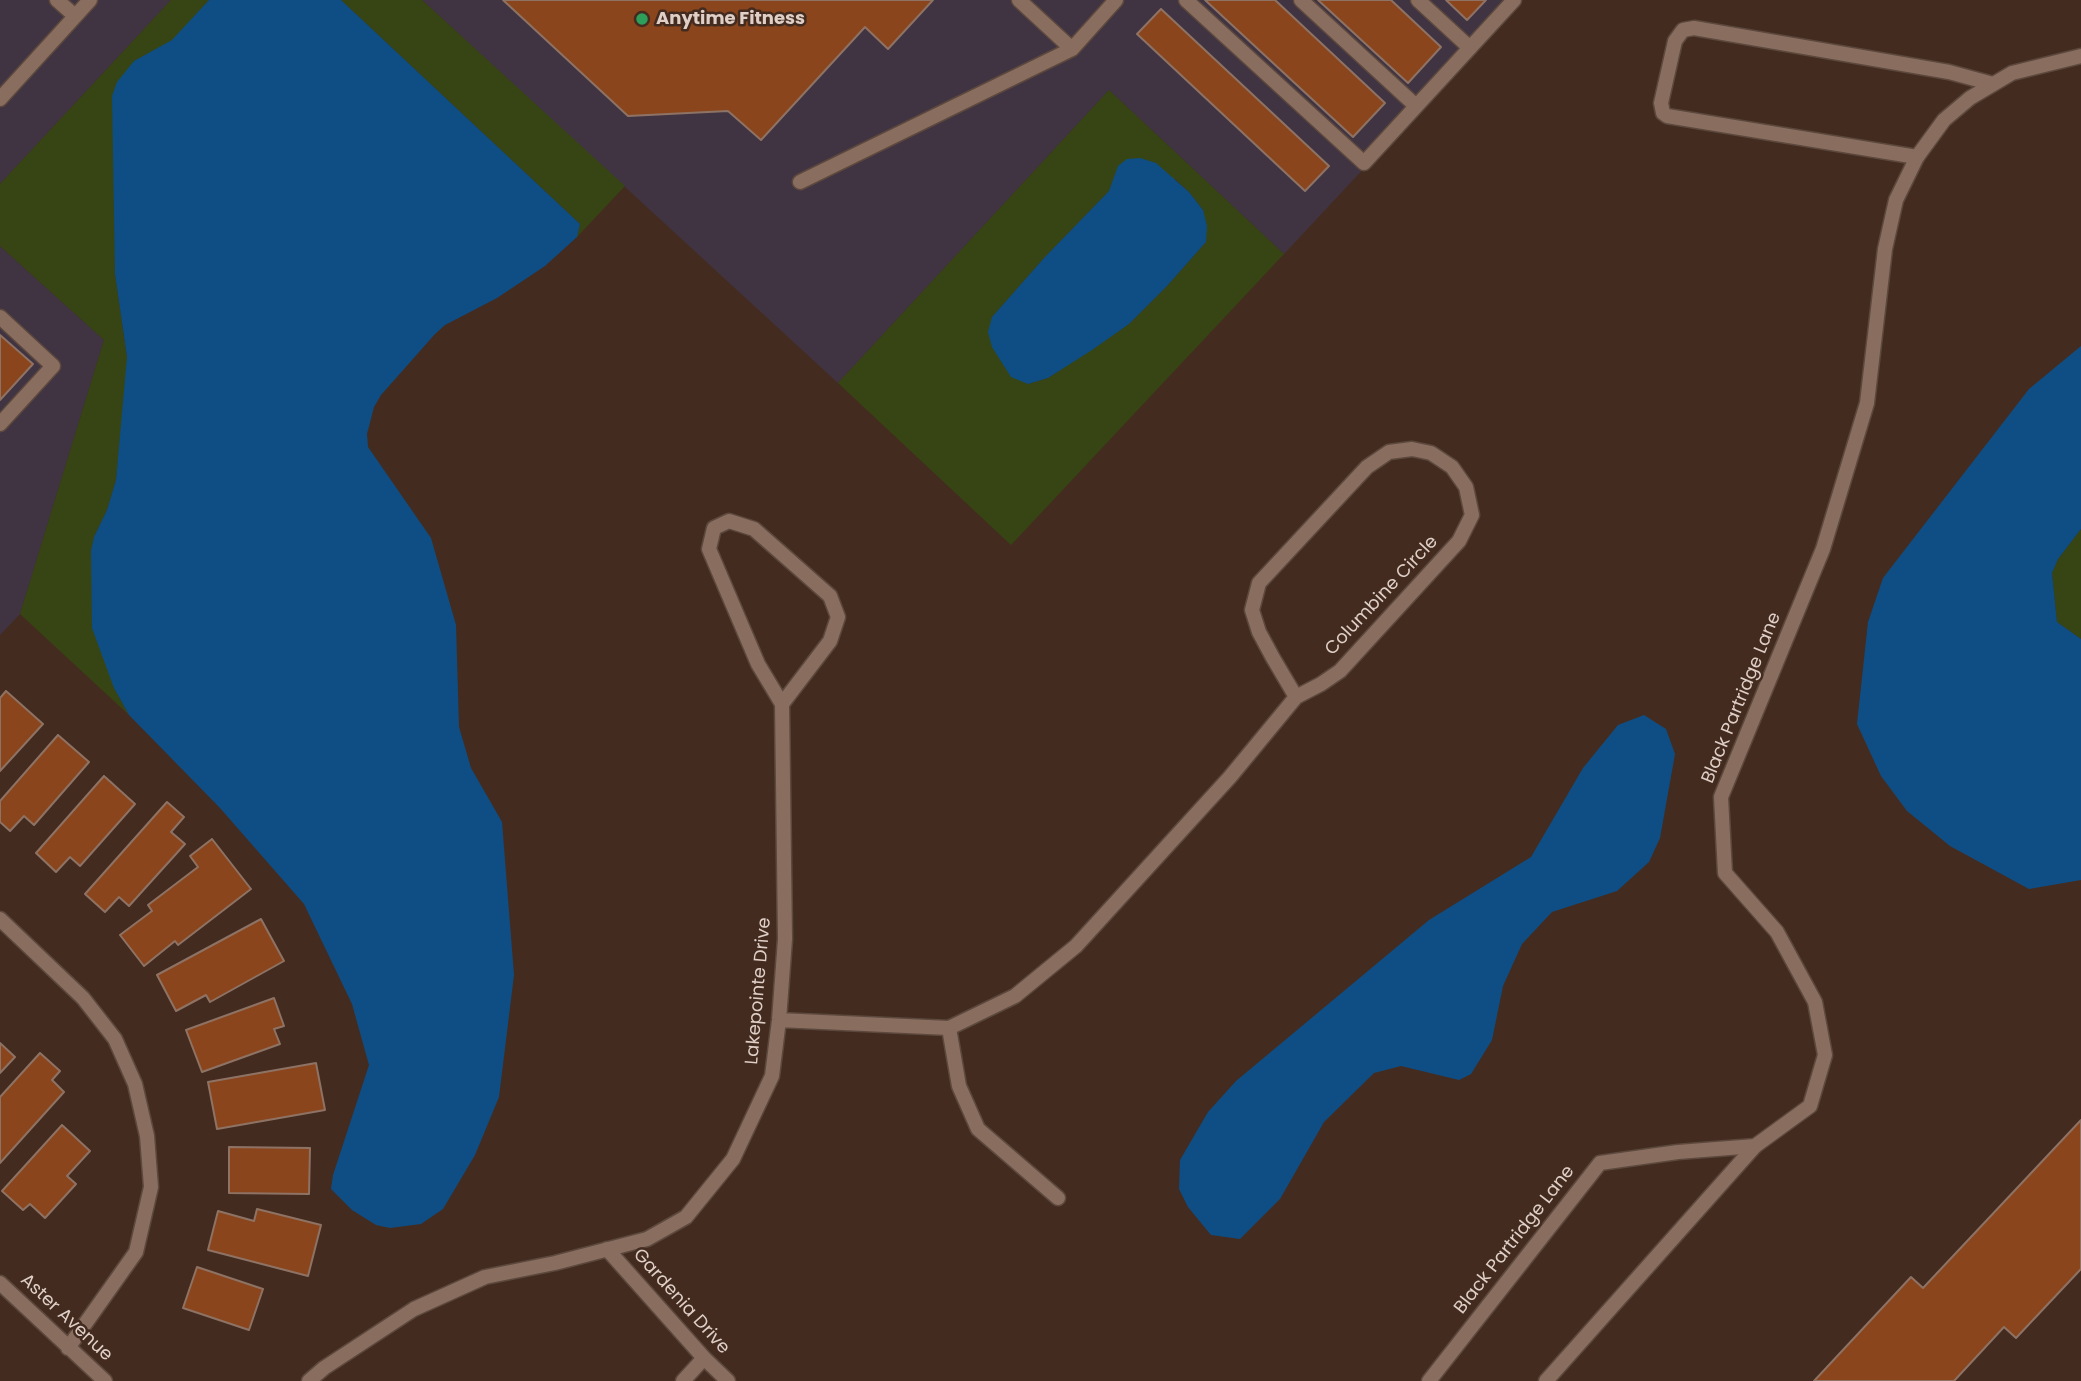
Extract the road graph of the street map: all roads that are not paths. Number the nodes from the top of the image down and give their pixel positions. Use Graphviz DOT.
graph roads {
  1 [pos="57,0"];
  2 [pos="90,0"];
  3 [pos="1018,0"];
  4 [pos="1116,0"];
  5 [pos="1186,0"];
  6 [pos="1301,0"];
  7 [pos="1418,0"];
  8 [pos="1514,0"];
  9 [pos="75,16"];
  10 [pos="1470,48"];
  11 [pos="1072,49"];
  12 [pos="2081,56"];
  13 [pos="1993,84"];
  14 [pos="0,99"];
  15 [pos="1416,106"];
  16 [pos="1917,157"];
  17 [pos="800,182"];
  18 [pos="0,317"];
  19 [pos="0,424"];
  20 [pos="1296,697"];
  21 [pos="782,704"];
  22 [pos="0,919"];
  23 [pos="779,1020"];
  24 [pos="949,1028"];
  25 [pos="1755,1146"];
  26 [pos="1058,1198"];
  27 [pos="607,1249"];
  28 [pos="0,1283"];
  29 [pos="68,1348"];
  30 [pos="704,1358"];
  31 [pos="105,1381"];
  32 [pos="309,1381"];
  33 [pos="683,1381"];
  34 [pos="728,1381"];
  35 [pos="1429,1381"];
  36 [pos="1546,1381"];
  1 -- 9 [label="street"];
  2 -- 9 [label="street"];
  3 -- 11 [label="street"];
  4 -- 11 [label="street"];
  5 -- 15 [label="street"];
  6 -- 15 [label="street"];
  7 -- 10 [label="street"];
  8 -- 10 [label="street"];
  9 -- 14 [label="street"];
  10 -- 15 [label="street"];
  11 -- 17 [label="street"];
  12 -- 13 [label="street, Black Partridge Lane"];
  13 -- 16 [label="street, Black Partridge Lane"];
  13 -- 16 [label="street"];
  16 -- 25 [label="street, Black Partridge Lane"];
  18 -- 19 [label="street"];
  20 -- 20 [label="street, Columbine Circle"];
  20 -- 24 [label="street, Columbine Circle"];
  21 -- 21 [label="street"];
  21 -- 23 [label="street, Lakepointe Drive"];
  22 -- 29 [label="street"];
  23 -- 24 [label="street, Columbine Circle"];
  23 -- 27 [label="street, Lakepointe Drive"];
  24 -- 26 [label="street"];
  25 -- 35 [label="street, Black Partridge Lane"];
  25 -- 36 [label="street"];
  27 -- 30 [label="street, Gardenia Drive"];
  27 -- 32 [label="street, Lakepointe Drive"];
  28 -- 29 [label="street, Aster Avenue"];
  29 -- 31 [label="street, Aster Avenue"];
  30 -- 33 [label="street"];
  30 -- 34 [label="street, Gardenia Drive"];
}
